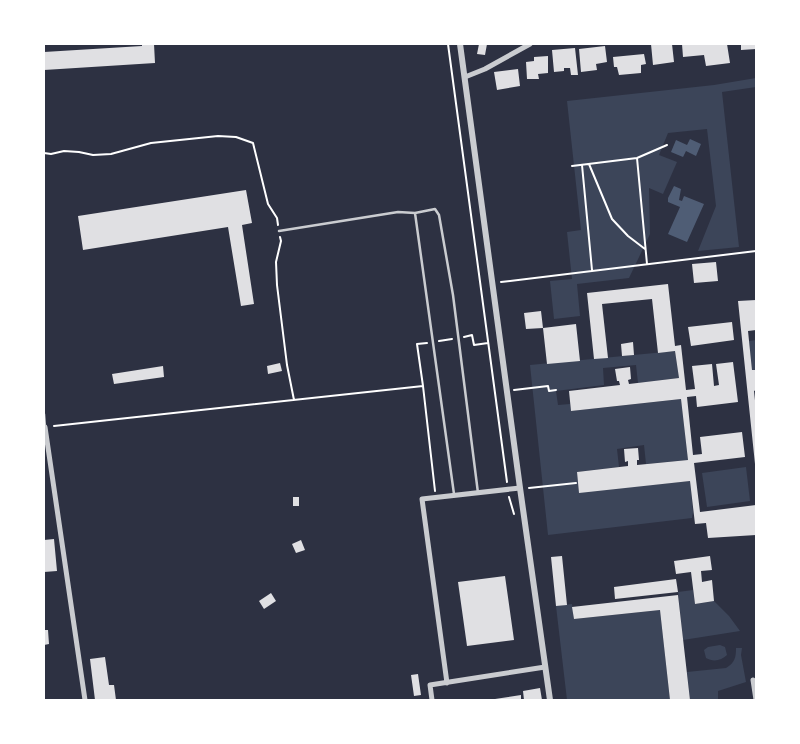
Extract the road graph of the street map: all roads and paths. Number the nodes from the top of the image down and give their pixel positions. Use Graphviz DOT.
graph roads {
  1 [pos="448,44"];
  2 [pos="460,44"];
  3 [pos="530,44"];
  4 [pos="465,77"];
  5 [pos="667,145"];
  6 [pos="44,153"];
  7 [pos="637,158"];
  8 [pos="589,164"];
  9 [pos="582,165"];
  10 [pos="572,166"];
  11 [pos="415,213"];
  12 [pos="279,231"];
  13 [pos="646,249"];
  14 [pos="756,251"];
  15 [pos="647,264"];
  16 [pos="592,270"];
  17 [pos="501,282"];
  18 [pos="458,338"];
  19 [pos="432,342"];
  20 [pos="488,343"];
  21 [pos="423,386"];
  22 [pos="556,390"];
  23 [pos="507,391"];
  24 [pos="294,400"];
  25 [pos="44,414"];
  26 [pos="45,427"];
  27 [pos="576,483"];
  28 [pos="520,488"];
  29 [pos="508,489"];
  30 [pos="478,493"];
  31 [pos="529,495"];
  32 [pos="454,496"];
  33 [pos="436,498"];
  34 [pos="514,513"];
  35 [pos="545,667"];
  36 [pos="753,680"];
  37 [pos="447,682"];
  38 [pos="85,700"];
  39 [pos="432,700"];
  40 [pos="550,700"];
  41 [pos="756,700"];
  1 -- 20 [label="path"];
  2 -- 4 [label="street"];
  3 -- 4 [label="street"];
  4 -- 23 [label="street"];
  5 -- 7 [label="path"];
  6 -- 12 [label="path"];
  7 -- 8 [label="path"];
  7 -- 13 [label="path"];
  8 -- 9 [label="path"];
  8 -- 13 [label="path"];
  9 -- 10 [label="path"];
  9 -- 16 [label="path"];
  11 -- 12 [label="lane"];
  11 -- 18 [label="lane"];
  11 -- 19 [label="lane"];
  12 -- 24 [label="path"];
  13 -- 15 [label="path"];
  14 -- 15 [label="path"];
  15 -- 16 [label="path"];
  16 -- 17 [label="path"];
  18 -- 19 [label="path"];
  18 -- 20 [label="path"];
  18 -- 30 [label="lane"];
  19 -- 21 [label="path"];
  19 -- 32 [label="lane"];
  20 -- 29 [label="path"];
  21 -- 24 [label="path"];
  21 -- 33 [label="path"];
  22 -- 23 [label="path"];
  23 -- 28 [label="street"];
  24 -- 26 [label="path"];
  25 -- 26 [label="lane"];
  26 -- 38 [label="street"];
  27 -- 31 [label="path"];
  28 -- 29 [label="street"];
  28 -- 35 [label="street"];
  29 -- 30 [label="street"];
  29 -- 34 [label="path"];
  30 -- 32 [label="street"];
  32 -- 33 [label="street"];
  33 -- 37 [label="street"];
  35 -- 37 [label="street"];
  35 -- 40 [label="street"];
  36 -- 41 [label="street"];
  37 -- 39 [label="street"];
}
